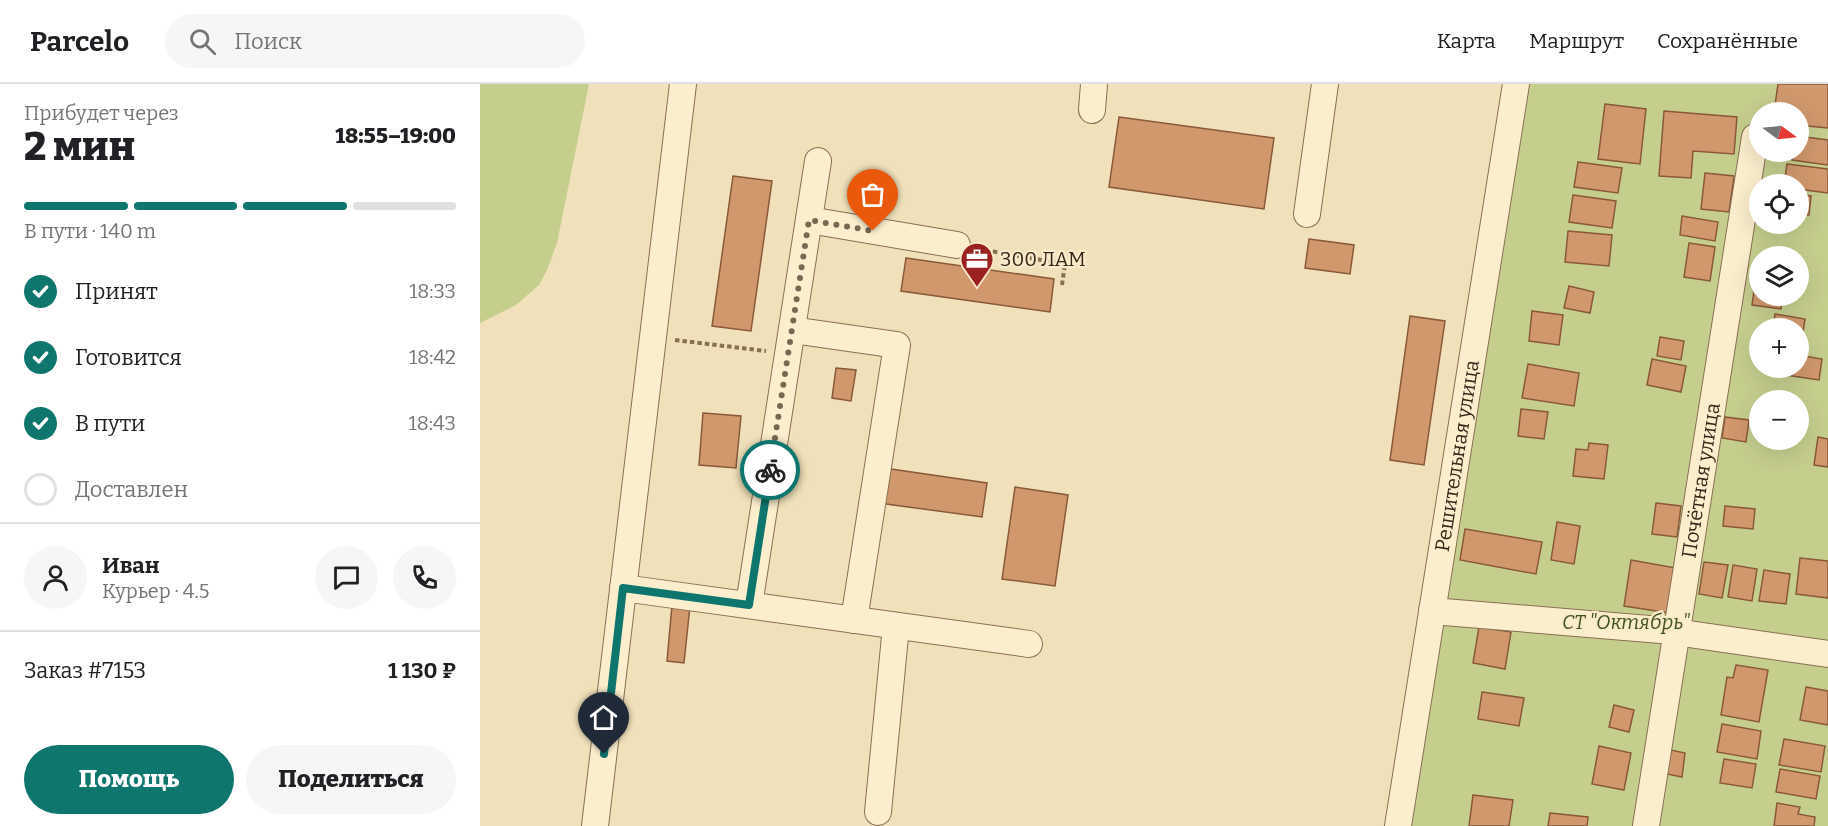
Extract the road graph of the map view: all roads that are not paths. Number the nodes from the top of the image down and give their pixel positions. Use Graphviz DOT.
graph roads {
  1 [pos="683,84"];
  2 [pos="1095,84"];
  3 [pos="1325,84"];
  4 [pos="1516,84"];
  5 [pos="1092,110"];
  6 [pos="818,161"];
  7 [pos="1751,162"];
  8 [pos="1307,214"];
  9 [pos="809,220"];
  10 [pos="957,245"];
  11 [pos="791,342"];
  12 [pos="623,588"];
  13 [pos="749,605"];
  14 [pos="1432,611"];
  15 [pos="854,620"];
  16 [pos="896,626"];
  17 [pos="1678,632"];
  18 [pos="1029,644"];
  19 [pos="1828,654"];
  20 [pos="878,812"];
  21 [pos="595,826"];
  22 [pos="1398,826"];
  23 [pos="1646,826"];
  1 -- 12 [label="lane"];
  2 -- 5 [label="lane"];
  3 -- 8 [label="lane"];
  4 -- 14 [label="lane, Решительная улица"];
  6 -- 9 [label="lane"];
  7 -- 17 [label="lane, Почётная улица"];
  9 -- 10 [label="lane"];
  9 -- 11 [label="lane"];
  11 -- 13 [label="lane"];
  11 -- 15 [label="lane"];
  12 -- 13 [label="lane"];
  12 -- 21 [label="lane"];
  13 -- 15 [label="lane"];
  14 -- 17 [label="lane"];
  14 -- 22 [label="lane, Решительная улица"];
  15 -- 16 [label="lane"];
  16 -- 18 [label="lane"];
  16 -- 20 [label="lane"];
  17 -- 19 [label="lane"];
  17 -- 23 [label="lane, Почётная улица"];
}
